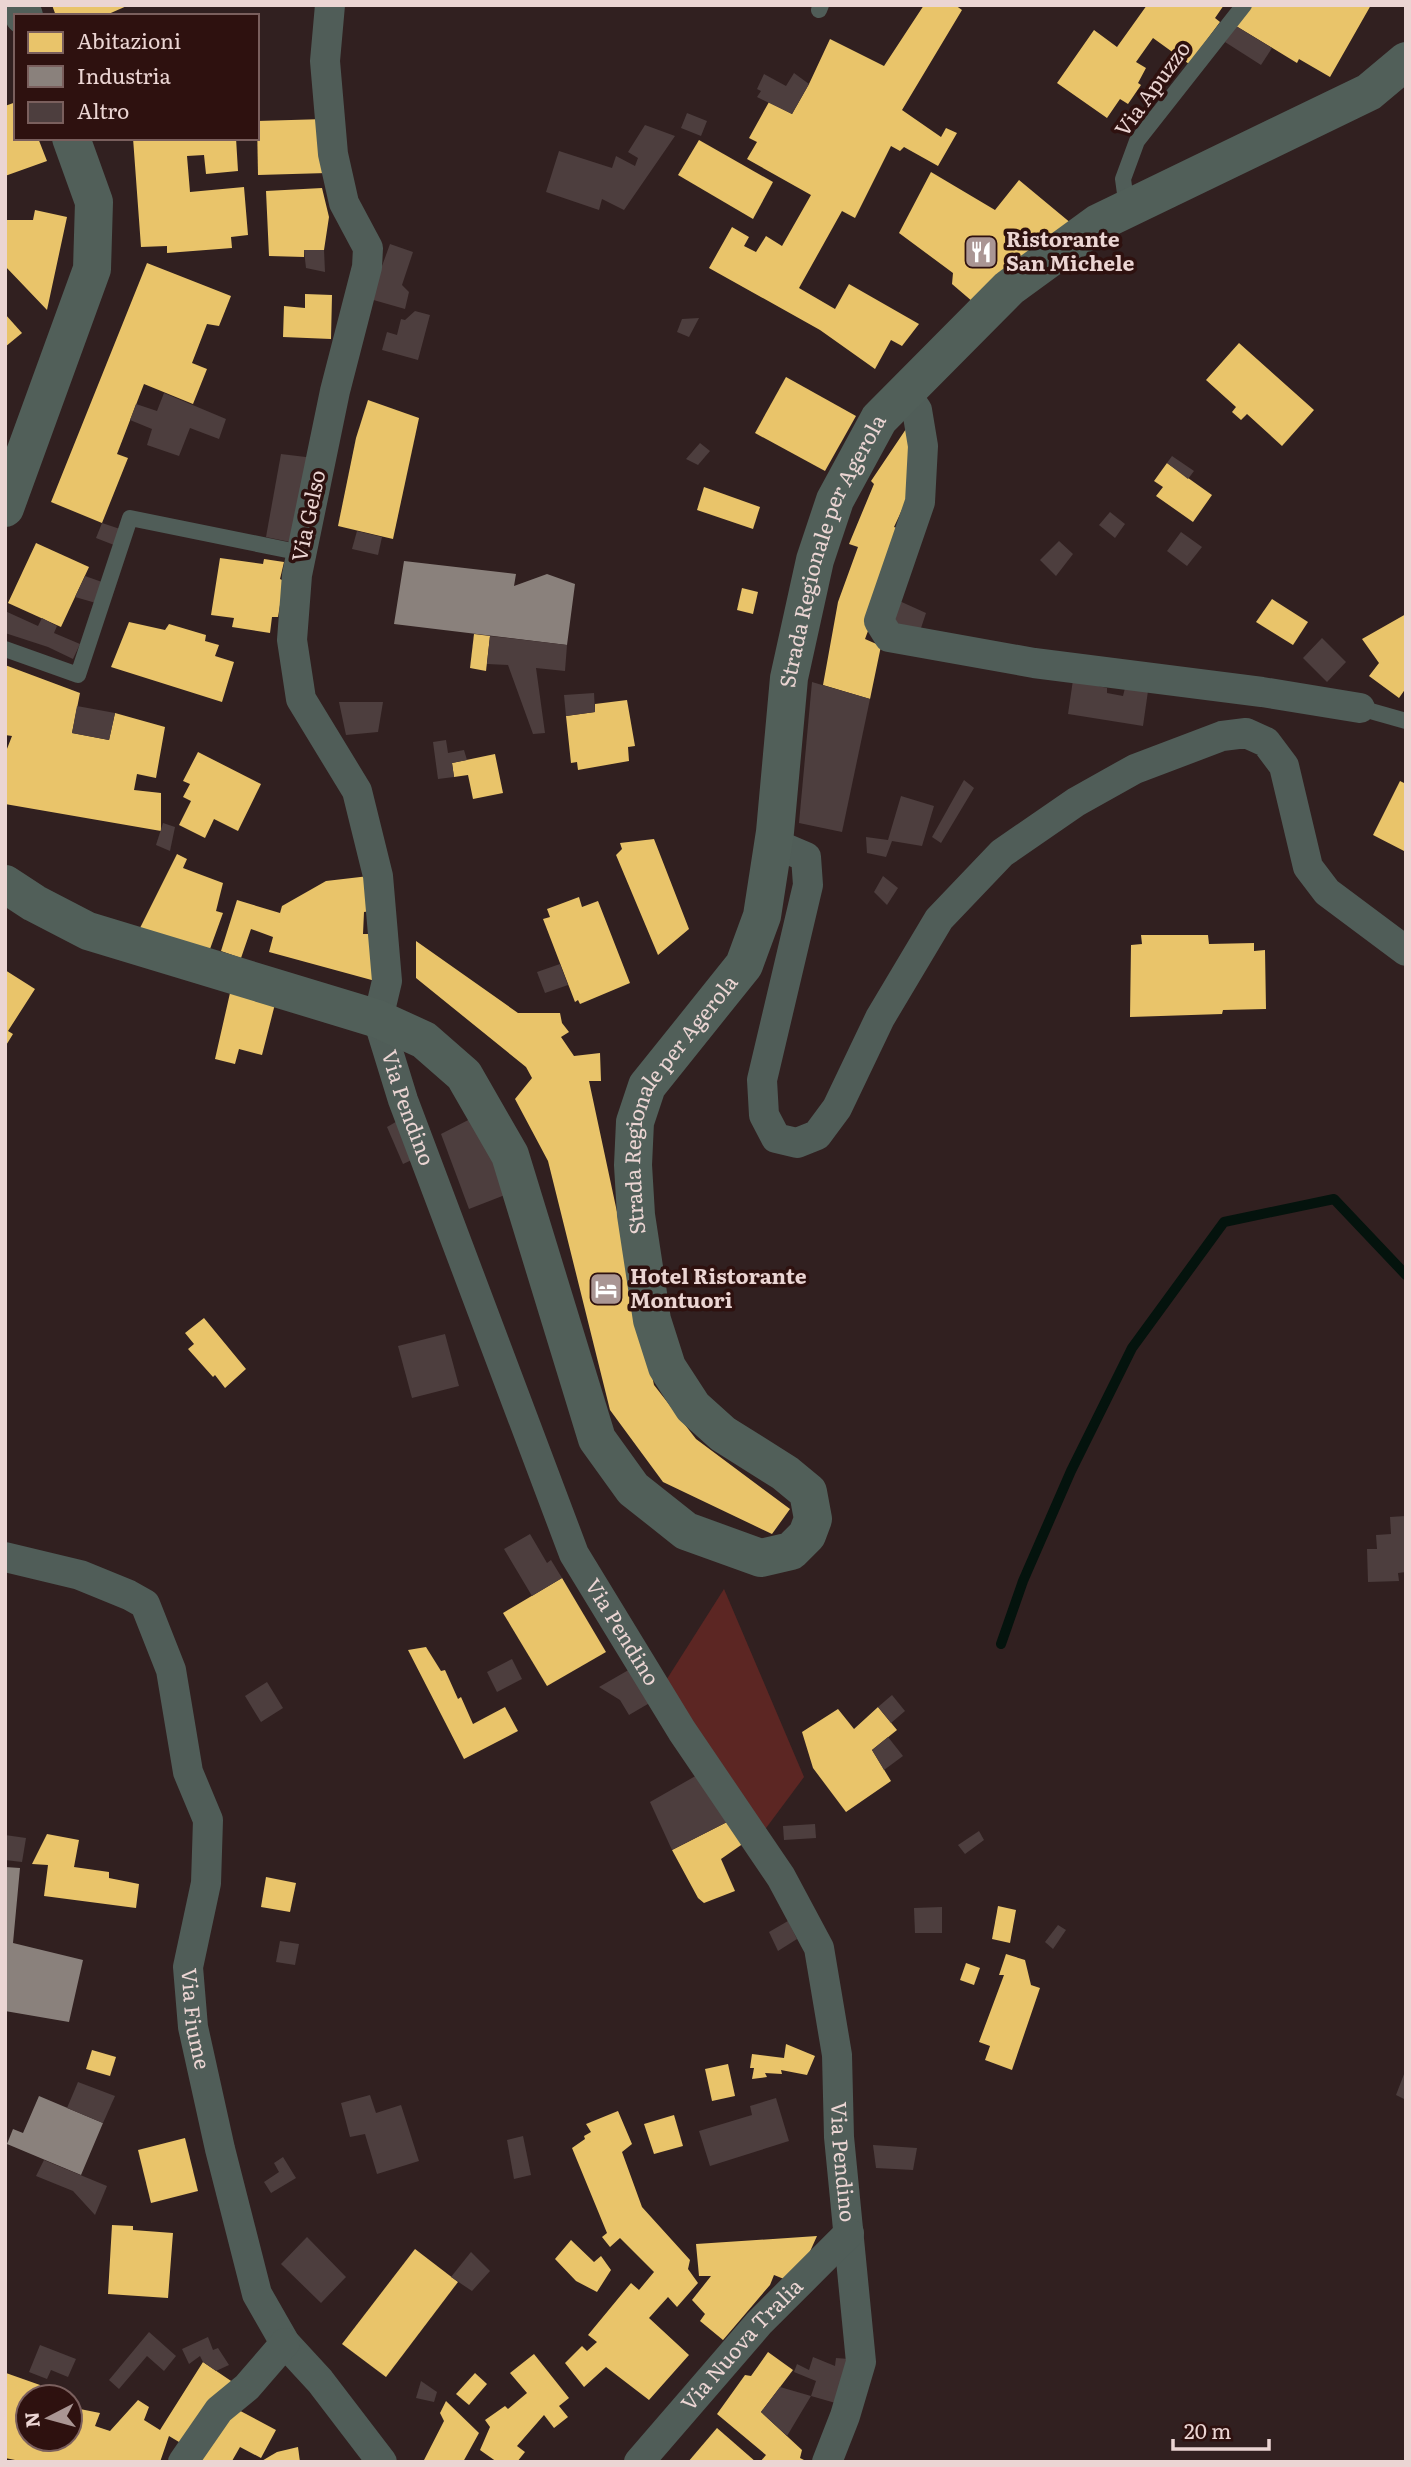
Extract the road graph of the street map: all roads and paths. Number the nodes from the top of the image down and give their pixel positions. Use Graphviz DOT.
graph roads {
  1 [pos="330,5"];
  2 [pos="1244,5"];
  3 [pos="1406,61"];
  4 [pos="72,140"];
  5 [pos="1127,208"];
  6 [pos="905,392"];
  7 [pos="5,508"];
  8 [pos="302,553"];
  9 [pos="5,649"];
  10 [pos="1360,708"];
  11 [pos="1406,721"];
  12 [pos="773,843"];
  13 [pos="5,884"];
  14 [pos="1406,951"];
  15 [pos="378,1019"];
  16 [pos="5,1557"];
  17 [pos="849,2233"];
  18 [pos="285,2343"];
  19 [pos="183,2462"];
  20 [pos="382,2462"];
  21 [pos="639,2462"];
  22 [pos="827,2462"];
  1 -- 8 [label="street, Via Gelso"];
  2 -- 5 [label="lane, Via Apuzzo"];
  3 -- 5 [label="main road, Strada Regionale per Agerola"];
  4 -- 7 [label="main road"];
  5 -- 6 [label="main road, Strada Regionale per Agerola"];
  6 -- 10 [label="street"];
  6 -- 12 [label="main road, Strada Regionale per Agerola"];
  8 -- 9 [label="lane"];
  8 -- 15 [label="street, Via Gelso"];
  10 -- 11 [label="lane"];
  12 -- 14 [label="street"];
  12 -- 15 [label="main road, Strada Regionale per Agerola"];
  13 -- 15 [label="main road, Strada Regionale per Agerola"];
  15 -- 17 [label="street, Via Pendino"];
  16 -- 18 [label="street, Via Fiume"];
  17 -- 21 [label="street, Via Nuova Tralia"];
  17 -- 22 [label="street, Via Pendino"];
  18 -- 19 [label="street"];
  18 -- 20 [label="street, Via Fiume"];
}
